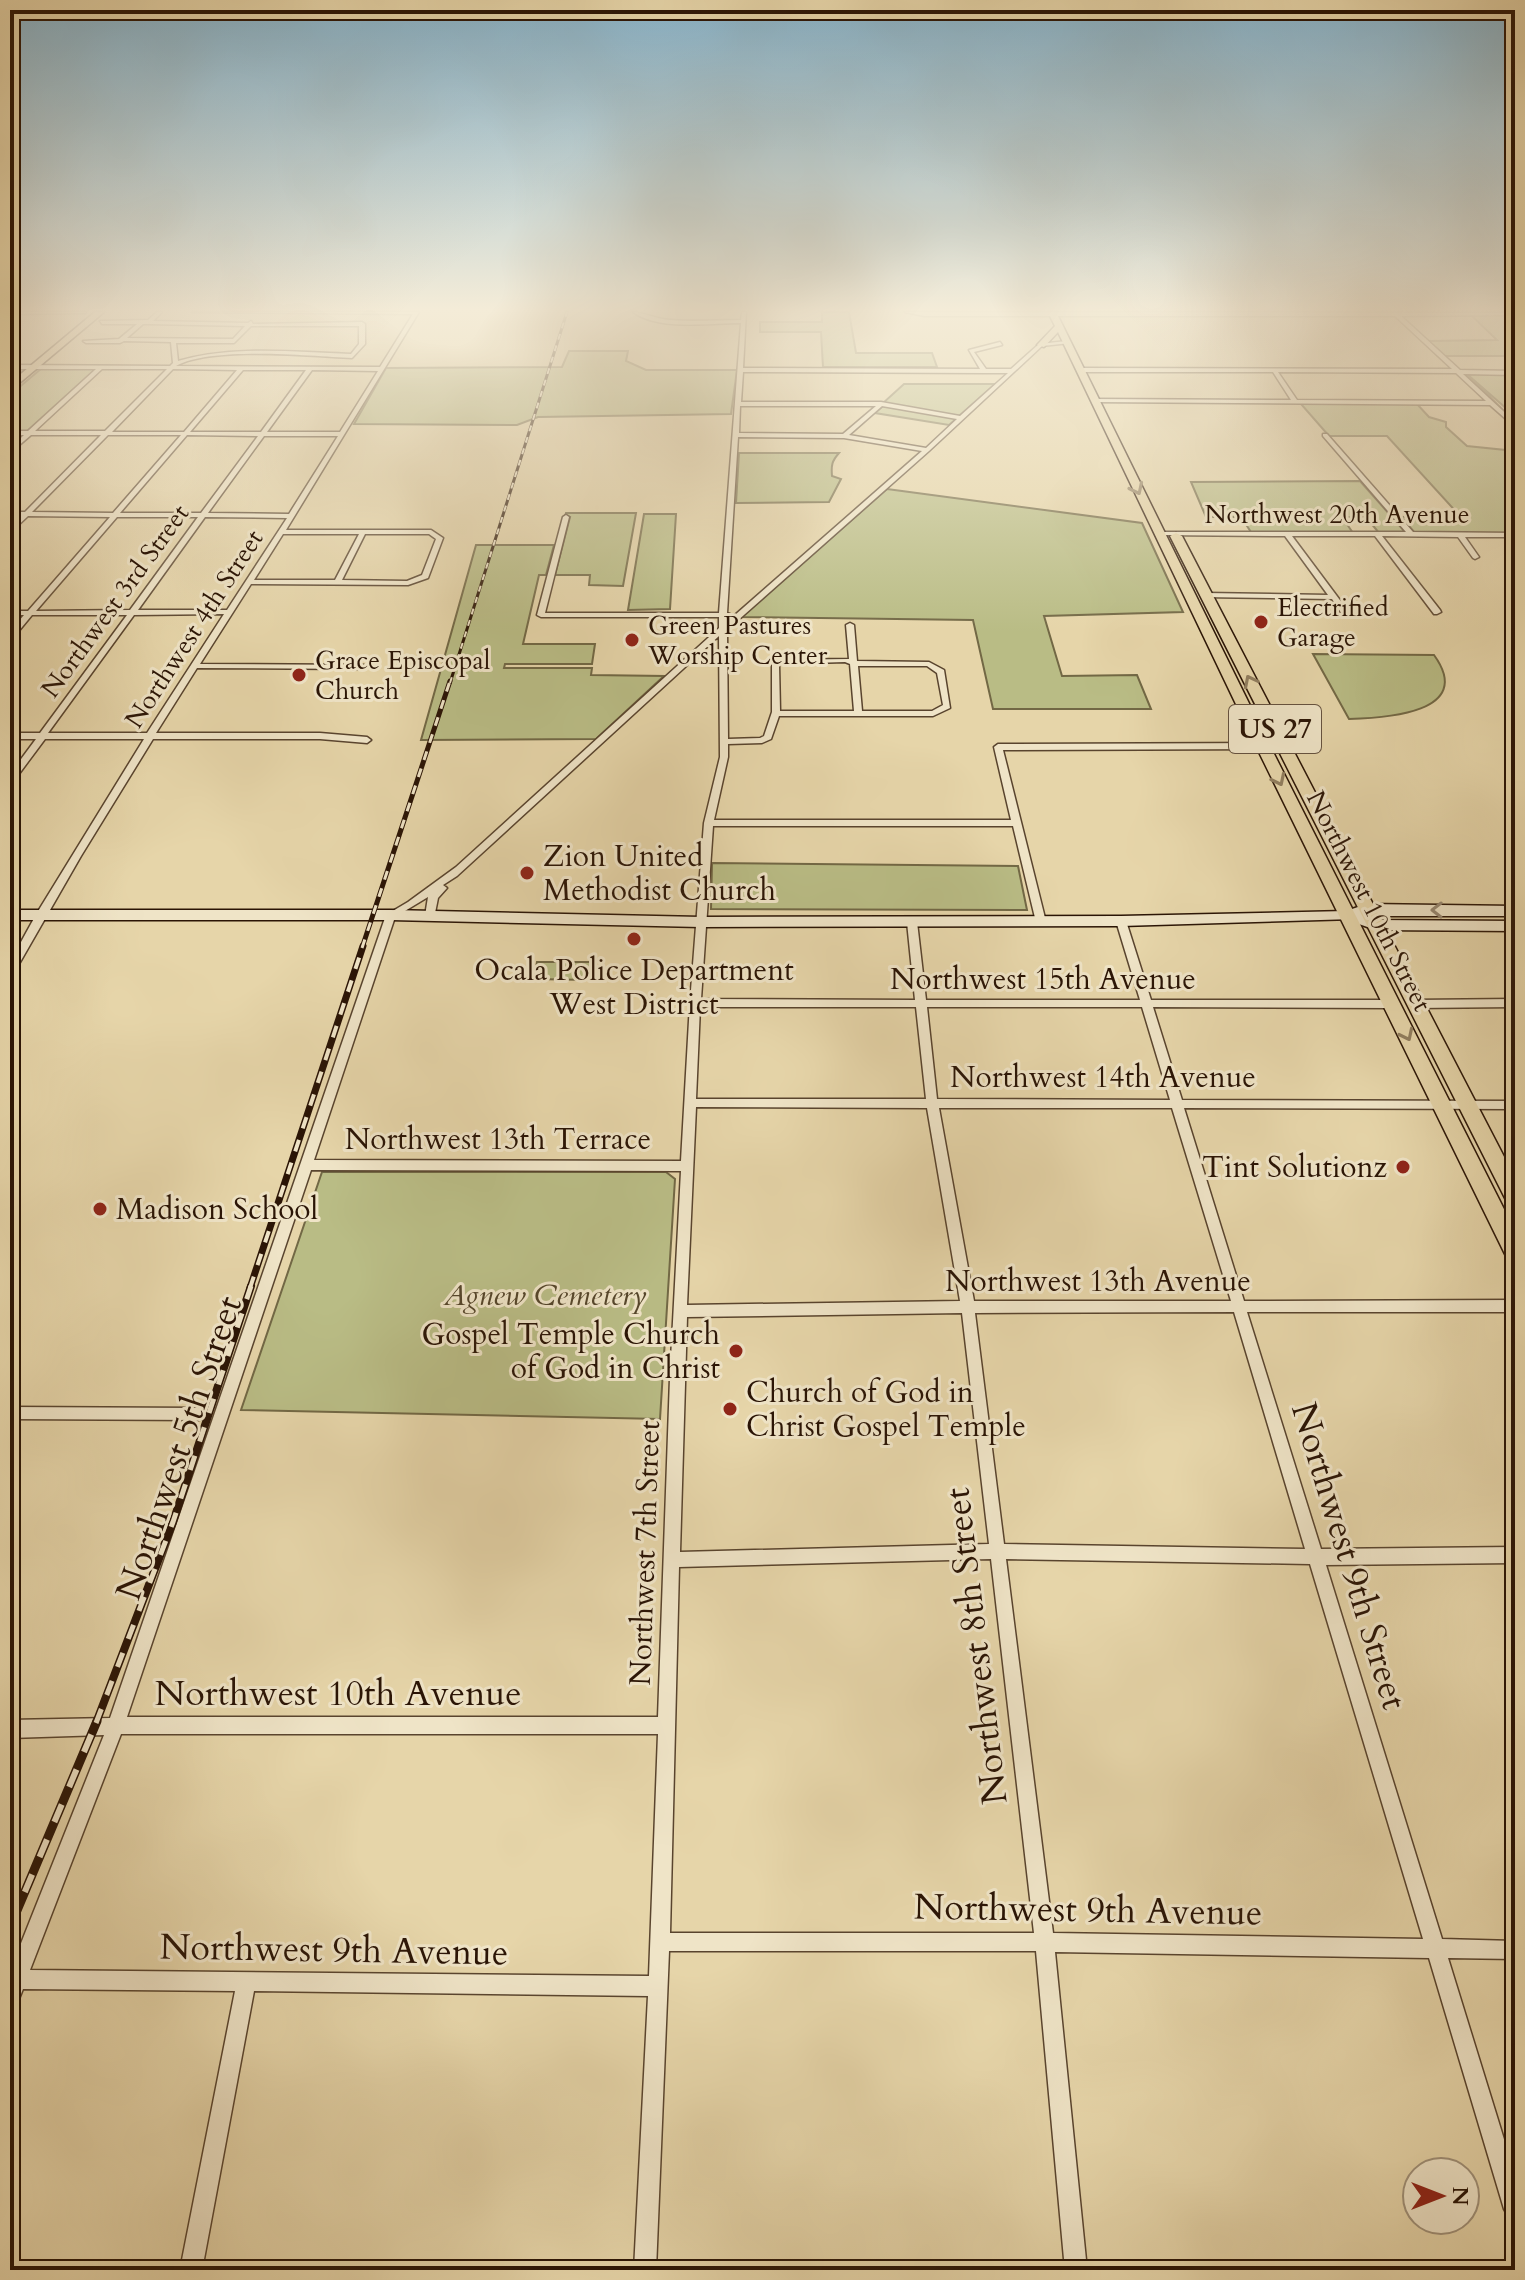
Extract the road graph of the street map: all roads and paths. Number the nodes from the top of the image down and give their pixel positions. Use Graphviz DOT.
graph roads {
  1 [pos="45,418"];
  2 [pos="120,418"];
  3 [pos="198,418"];
  4 [pos="274,418"];
  5 [pos="352,418"];
  6 [pos="737,418"];
  7 [pos="864,418"];
  8 [pos="961,418"];
  9 [pos="1103,418"];
  10 [pos="1116,418"];
  11 [pos="10,433"];
  12 [pos="29,433"];
  13 [pos="106,433"];
  14 [pos="185,433"];
  15 [pos="263,434"];
  16 [pos="343,434"];
  17 [pos="736,435"];
  18 [pos="1325,435"];
  19 [pos="844,436"];
  20 [pos="927,450"];
  21 [pos="10,451"];
  22 [pos="1119,451"];
  23 [pos="1137,459"];
  24 [pos="1162,509"];
  25 [pos="10,514"];
  26 [pos="26,514"];
  27 [pos="115,515"];
  28 [pos="203,515"];
  29 [pos="292,516"];
  30 [pos="566,517"];
  31 [pos="1167,529"];
  32 [pos="10,531"];
  33 [pos="282,532"];
  34 [pos="363,532"];
  35 [pos="1287,534"];
  36 [pos="1377,534"];
  37 [pos="1412,535"];
  38 [pos="1460,535"];
  39 [pos="1515,535"];
  40 [pos="1475,557"];
  41 [pos="249,582"];
  42 [pos="337,583"];
  43 [pos="1205,595"];
  44 [pos="1335,597"];
  45 [pos="229,612"];
  46 [pos="1437,612"];
  47 [pos="10,613"];
  48 [pos="30,613"];
  49 [pos="132,613"];
  50 [pos="1347,615"];
  51 [pos="729,616"];
  52 [pos="1199,616"];
  53 [pos="1216,616"];
  54 [pos="850,625"];
  55 [pos="723,630"];
  56 [pos="10,636"];
  57 [pos="853,663"];
  58 [pos="194,666"];
  59 [pos="364,667"];
  60 [pos="858,713"];
  61 [pos="776,714"];
  62 [pos="10,736"];
  63 [pos="42,736"];
  64 [pos="151,737"];
  65 [pos="367,740"];
  66 [pos="724,742"];
  67 [pos="1263,746"];
  68 [pos="1284,746"];
  69 [pos="12,776"];
  70 [pos="709,823"];
  71 [pos="1016,823"];
  72 [pos="459,869"];
  73 [pos="1515,911"];
  74 [pos="10,915"];
  75 [pos="40,915"];
  76 [pos="391,915"];
  77 [pos="430,916"];
  78 [pos="1347,916"];
  79 [pos="1372,917"];
  80 [pos="1121,921"];
  81 [pos="701,922"];
  82 [pos="912,922"];
  83 [pos="1041,922"];
  84 [pos="1515,926"];
  85 [pos="10,971"];
  86 [pos="695,1003"];
  87 [pos="918,1003"];
  88 [pos="1146,1003"];
  89 [pos="1515,1003"];
  90 [pos="1391,1004"];
  91 [pos="1415,1004"];
  92 [pos="691,1103"];
  93 [pos="932,1103"];
  94 [pos="1178,1103"];
  95 [pos="1442,1105"];
  96 [pos="1467,1105"];
  97 [pos="1515,1105"];
  98 [pos="308,1165"];
  99 [pos="688,1166"];
  100 [pos="1515,1198"];
  101 [pos="1513,1243"];
  102 [pos="1515,1306"];
  103 [pos="968,1307"];
  104 [pos="1241,1307"];
  105 [pos="681,1311"];
  106 [pos="10,1413"];
  107 [pos="198,1414"];
  108 [pos="996,1551"];
  109 [pos="1515,1555"];
  110 [pos="1317,1557"];
  111 [pos="671,1560"];
  112 [pos="666,1725"];
  113 [pos="116,1726"];
  114 [pos="10,1729"];
  115 [pos="660,1942"];
  116 [pos="1045,1942"];
  117 [pos="1433,1949"];
  118 [pos="1515,1950"];
  119 [pos="246,1984"];
  120 [pos="12,1985"];
  121 [pos="658,1986"];
  122 [pos="1515,2209"];
  123 [pos="191,2270"];
  124 [pos="645,2270"];
  125 [pos="1076,2270"];
  1 -- 12 [label="street"];
  2 -- 13 [label="street"];
  3 -- 14 [label="street"];
  4 -- 15 [label="street, Northwest 3rd Street"];
  5 -- 16 [label="street, Northwest 4th Street"];
  6 -- 17 [label="street, Northwest 7th Street"];
  7 -- 19 [label="street"];
  8 -- 20 [label="street"];
  9 -- 22 [label="main road, Northwest 10th Street / US 27"];
  10 -- 23 [label="main road"];
  11 -- 12 [label="street"];
  12 -- 13 [label="street"];
  12 -- 21 [label="street"];
  13 -- 14 [label="street"];
  13 -- 26 [label="street"];
  14 -- 15 [label="street"];
  14 -- 27 [label="street"];
  15 -- 16 [label="street"];
  15 -- 28 [label="street, Northwest 3rd Street"];
  16 -- 29 [label="street, Northwest 4th Street"];
  17 -- 19 [label="street"];
  17 -- 51 [label="street, Northwest 7th Street"];
  18 -- 37 [label="street"];
  19 -- 20 [label="street"];
  20 -- 51 [label="street"];
  22 -- 23 [label="main road"];
  22 -- 31 [label="main road, Northwest 10th Street / US 27, one-way"];
  23 -- 24 [label="main road"];
  25 -- 26 [label="street"];
  26 -- 27 [label="street"];
  26 -- 32 [label="street"];
  27 -- 28 [label="street"];
  27 -- 48 [label="street"];
  28 -- 29 [label="street"];
  28 -- 49 [label="street, Northwest 3rd Street"];
  29 -- 33 [label="street, Northwest 4th Street"];
  30 -- 51 [label="street"];
  31 -- 35 [label="street, Northwest 20th Avenue"];
  31 -- 43 [label="main road, Northwest 10th Street / US 27"];
  31 -- 52 [label="main road, Northwest 10th Street / US 27"];
  33 -- 34 [label="street"];
  33 -- 41 [label="street, Northwest 4th Street"];
  34 -- 42 [label="street"];
  34 -- 42 [label="street"];
  35 -- 36 [label="street, Northwest 20th Avenue"];
  35 -- 44 [label="street"];
  36 -- 37 [label="street, Northwest 20th Avenue"];
  36 -- 46 [label="street"];
  37 -- 38 [label="street, Northwest 20th Avenue"];
  38 -- 39 [label="street, Northwest 20th Avenue"];
  38 -- 40 [label="street"];
  41 -- 42 [label="street"];
  41 -- 45 [label="street, Northwest 4th Street"];
  43 -- 44 [label="street"];
  43 -- 53 [label="main road, Northwest 10th Street / US 27"];
  44 -- 50 [label="street"];
  45 -- 49 [label="street"];
  45 -- 58 [label="street, Northwest 4th Street"];
  47 -- 48 [label="street"];
  48 -- 49 [label="street"];
  48 -- 56 [label="street"];
  49 -- 63 [label="street, Northwest 3rd Street"];
  51 -- 55 [label="street, Northwest 7th Street"];
  52 -- 53 [label="main road"];
  52 -- 67 [label="main road, Northwest 10th Street / US 27"];
  68 -- 53 [label="main road, Northwest 10th Street / US 27, one-way"];
  54 -- 57 [label="street"];
  55 -- 66 [label="street, Northwest 7th Street"];
  55 -- 72 [label="street"];
  57 -- 60 [label="street"];
  57 -- 60 [label="street"];
  57 -- 61 [label="street"];
  58 -- 59 [label="street"];
  58 -- 64 [label="street, Northwest 4th Street"];
  60 -- 61 [label="street"];
  61 -- 66 [label="street"];
  62 -- 63 [label="street"];
  63 -- 64 [label="street"];
  63 -- 69 [label="street, Northwest 3rd Street"];
  64 -- 65 [label="street"];
  64 -- 75 [label="street, Northwest 4th Street"];
  66 -- 70 [label="street, Northwest 7th Street"];
  67 -- 68 [label="street"];
  67 -- 71 [label="street"];
  67 -- 78 [label="main road, Northwest 10th Street / US 27, one-way"];
  68 -- 79 [label="main road, Northwest 10th Street / US 27"];
  70 -- 71 [label="street"];
  70 -- 81 [label="street, Northwest 7th Street"];
  71 -- 83 [label="street"];
  72 -- 76 [label="street"];
  72 -- 77 [label="street"];
  73 -- 79 [label="main road, one-way"];
  74 -- 75 [label="main road"];
  75 -- 76 [label="main road"];
  75 -- 85 [label="street, Northwest 4th Street"];
  76 -- 77 [label="main road"];
  76 -- 98 [label="street, Northwest 5th Street"];
  77 -- 81 [label="main road"];
  78 -- 79 [label="main road"];
  78 -- 80 [label="main road"];
  78 -- 90 [label="main road, Northwest 10th Street / US 27"];
  79 -- 84 [label="main road"];
  79 -- 91 [label="main road, Northwest 10th Street / US 27"];
  80 -- 83 [label="main road"];
  80 -- 88 [label="street, Northwest 9th Street"];
  81 -- 82 [label="main road"];
  81 -- 86 [label="street, Northwest 7th Street"];
  82 -- 83 [label="main road"];
  82 -- 87 [label="street, Northwest 8th Street"];
  86 -- 87 [label="street, Northwest 15th Avenue"];
  86 -- 92 [label="street, Northwest 7th Street"];
  87 -- 88 [label="street, Northwest 15th Avenue"];
  87 -- 93 [label="street, Northwest 8th Street"];
  88 -- 90 [label="street, Northwest 15th Avenue"];
  88 -- 94 [label="street, Northwest 9th Street"];
  89 -- 91 [label="street"];
  90 -- 95 [label="main road, Northwest 10th Street / US 27, one-way"];
  91 -- 96 [label="main road, Northwest 10th Street / US 27"];
  92 -- 93 [label="street, Northwest 14th Avenue"];
  92 -- 99 [label="street, Northwest 7th Street"];
  93 -- 94 [label="street, Northwest 14th Avenue"];
  93 -- 103 [label="street, Northwest 8th Street"];
  94 -- 95 [label="street, Northwest 14th Avenue"];
  94 -- 104 [label="street, Northwest 9th Street"];
  95 -- 96 [label="street, Northwest 14th Avenue"];
  95 -- 101 [label="main road, Northwest 10th Street / US 27"];
  96 -- 97 [label="street, Northwest 14th Avenue"];
  96 -- 100 [label="main road, Northwest 10th Street / US 27"];
  98 -- 99 [label="street, Northwest 13th Terrace"];
  98 -- 113 [label="street, Northwest 5th Street"];
  99 -- 105 [label="street, Northwest 7th Street"];
  102 -- 104 [label="street, Northwest 13th Avenue"];
  103 -- 104 [label="street, Northwest 13th Avenue"];
  103 -- 105 [label="street, Northwest 13th Avenue"];
  103 -- 108 [label="street, Northwest 8th Street"];
  104 -- 110 [label="street, Northwest 9th Street"];
  105 -- 111 [label="street, Northwest 7th Street"];
  106 -- 107 [label="street"];
  108 -- 110 [label="street"];
  108 -- 111 [label="street"];
  108 -- 116 [label="street, Northwest 8th Street"];
  109 -- 110 [label="street"];
  110 -- 117 [label="street, Northwest 9th Street"];
  111 -- 112 [label="street, Northwest 7th Street"];
  112 -- 113 [label="street, Northwest 10th Avenue"];
  112 -- 115 [label="street, Northwest 7th Street"];
  113 -- 114 [label="street, Northwest 10th Avenue"];
  113 -- 120 [label="street, Northwest 5th Street"];
  115 -- 116 [label="street, Northwest 9th Avenue"];
  115 -- 121 [label="street, Northwest 7th Street"];
  116 -- 117 [label="street, Northwest 9th Avenue"];
  116 -- 125 [label="street, Northwest 8th Street"];
  117 -- 118 [label="street, Northwest 9th Avenue"];
  117 -- 122 [label="street, Northwest 9th Street"];
  119 -- 120 [label="street, Northwest 9th Avenue"];
  119 -- 121 [label="street, Northwest 9th Avenue"];
  119 -- 123 [label="street"];
  121 -- 124 [label="street, Northwest 7th Street"];
}
